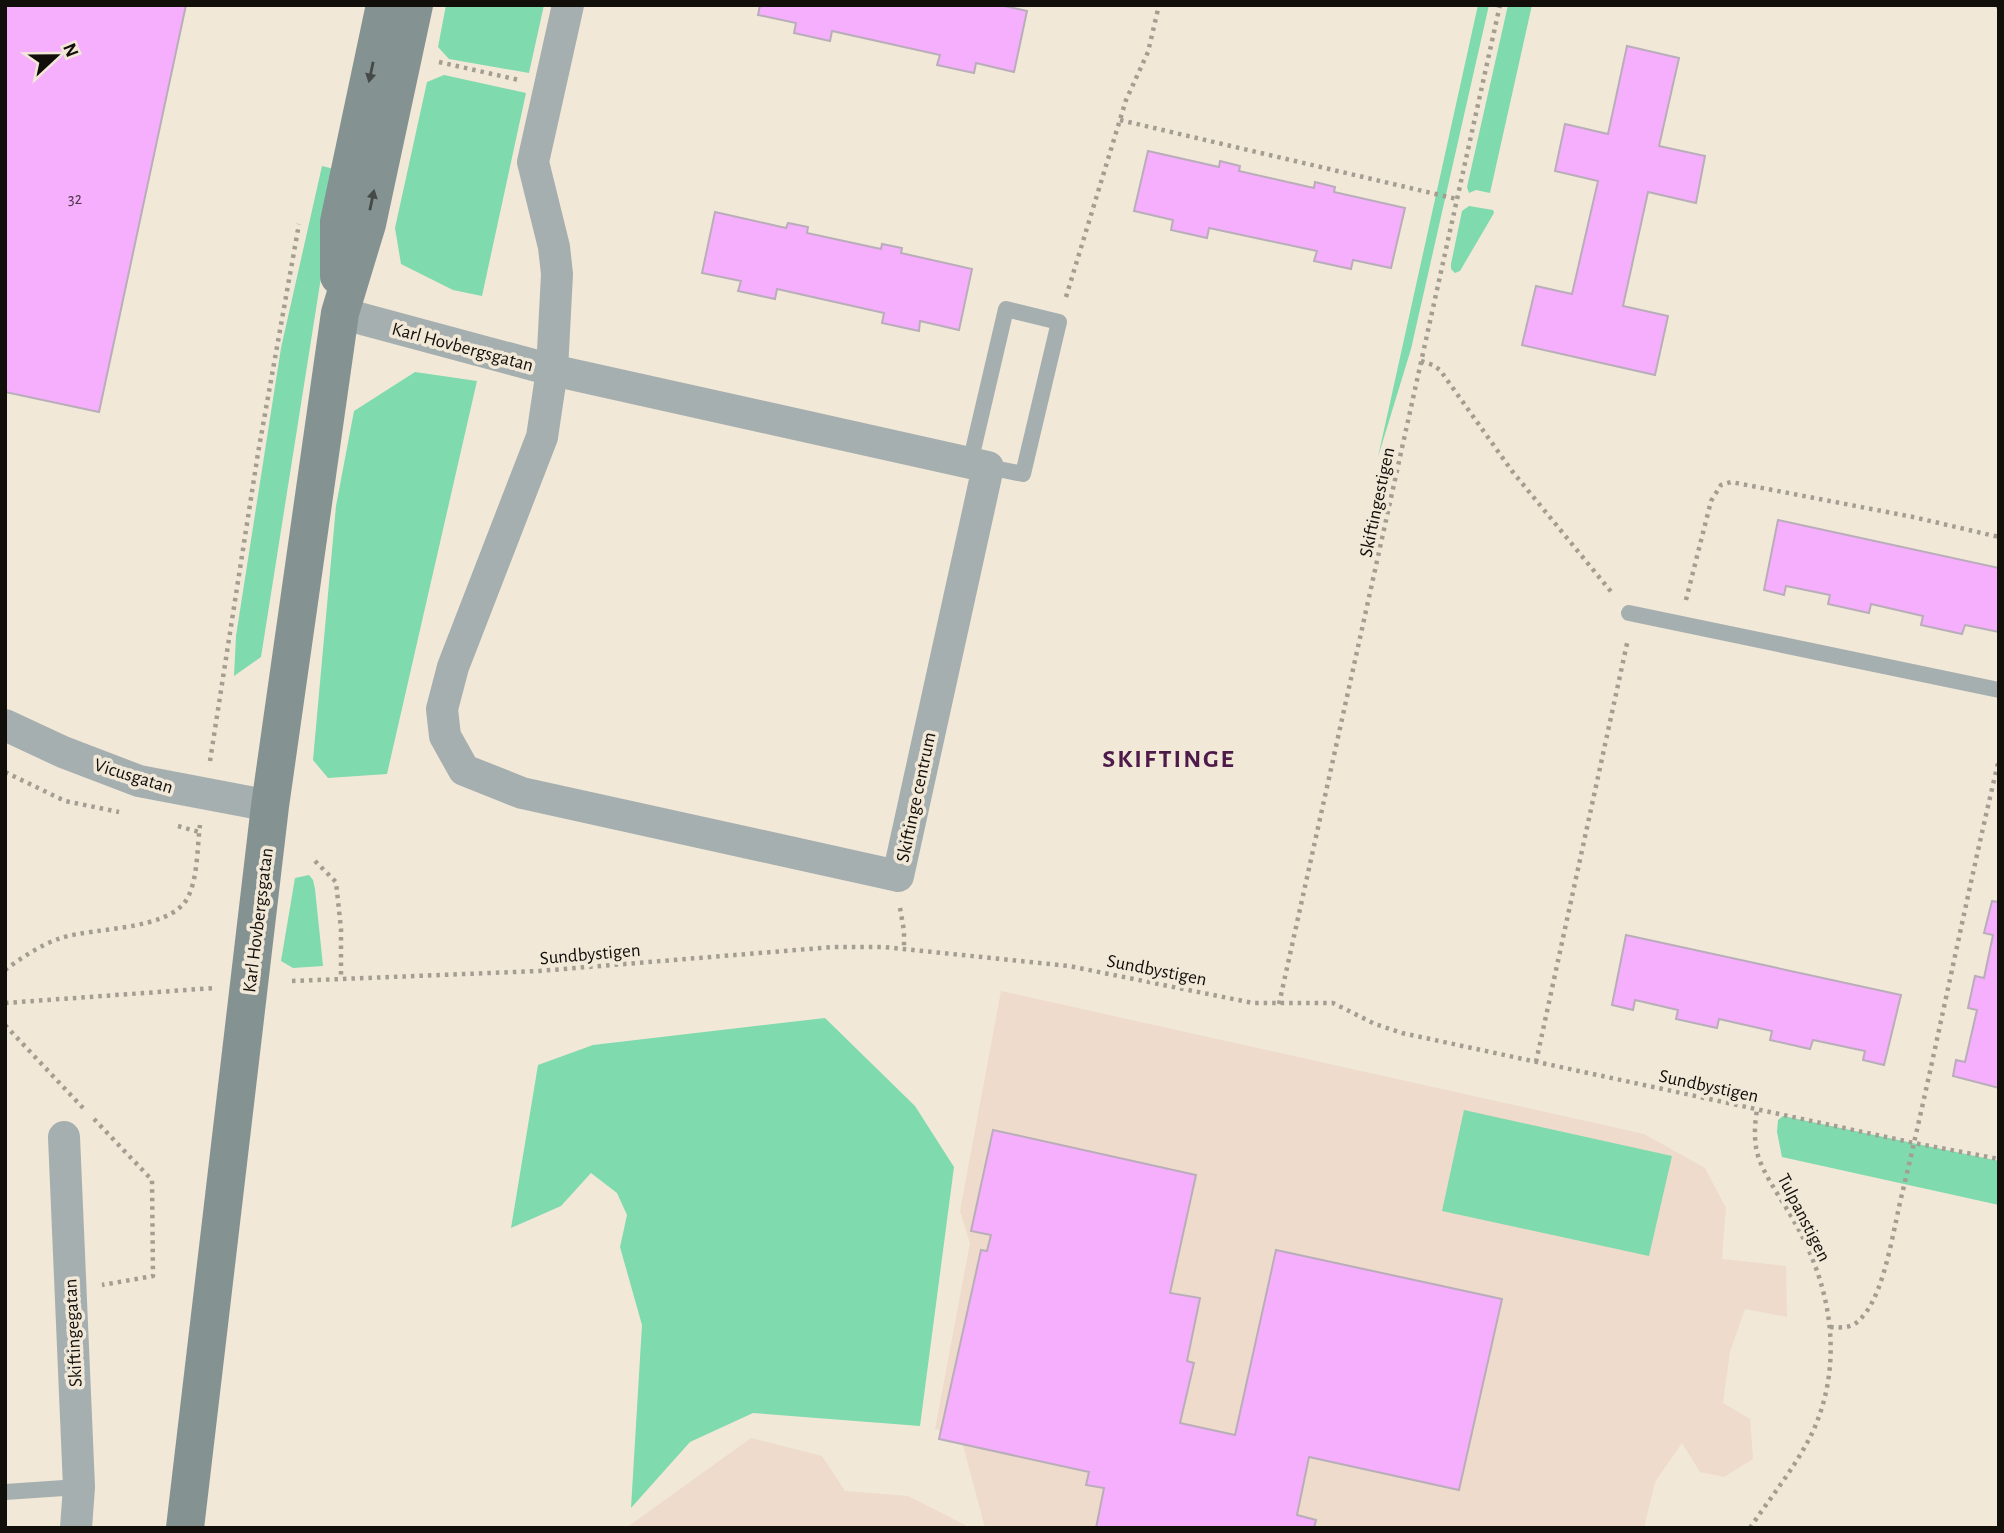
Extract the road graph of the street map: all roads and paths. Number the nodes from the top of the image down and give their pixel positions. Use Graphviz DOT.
graph roads {
  1 [pos="385,5"];
  2 [pos="414,5"];
  3 [pos="568,5"];
  4 [pos="1159,5"];
  5 [pos="1500,5"];
  6 [pos="403,54"];
  7 [pos="550,87"];
  8 [pos="1120,120"];
  9 [pos="1457,199"];
  10 [pos="302,212"];
  11 [pos="340,313"];
  12 [pos="1059,321"];
  13 [pos="1421,361"];
  14 [pos="552,370"];
  15 [pos="979,465"];
  16 [pos="1999,537"];
  17 [pos="1629,613"];
  18 [pos="1680,624"];
  19 [pos="1999,690"];
  20 [pos="5,725"];
  21 [pos="1999,759"];
  22 [pos="5,772"];
  23 [pos="205,793"];
  24 [pos="270,806"];
  25 [pos="132,815"];
  26 [pos="172,824"];
  27 [pos="199,832"];
  28 [pos="315,860"];
  29 [pos="5,970"];
  30 [pos="341,979"];
  31 [pos="292,981"];
  32 [pos="218,988"];
  33 [pos="5,1003"];
  34 [pos="1279,1004"];
  35 [pos="5,1025"];
  36 [pos="1536,1062"];
  37 [pos="1757,1110"];
  38 [pos="64,1137"];
  39 [pos="1914,1143"];
  40 [pos="1999,1159"];
  41 [pos="70,1290"];
  42 [pos="1830,1327"];
  43 [pos="79,1487"];
  44 [pos="5,1492"];
  45 [pos="76,1528"];
  46 [pos="185,1528"];
  47 [pos="1750,1528"];
  1 -- 11 [label="street, Karl Hovbergsgatan, one-way"];
  2 -- 6 [label="street, Karl Hovbergsgatan"];
  3 -- 7 [label="street, Karl Hovbergsgatan"];
  4 -- 8 [label="path"];
  5 -- 9 [label="path, Skiftingestigen"];
  6 -- 7 [label="path"];
  11 -- 6 [label="street, Karl Hovbergsgatan, one-way"];
  7 -- 14 [label="street, Karl Hovbergsgatan"];
  8 -- 9 [label="path"];
  8 -- 12 [label="path"];
  9 -- 13 [label="path, Skiftingestigen"];
  10 -- 23 [label="path"];
  11 -- 14 [label="street, Karl Hovbergsgatan"];
  11 -- 24 [label="street, Karl Hovbergsgatan"];
  12 -- 15 [label="lane"];
  12 -- 15 [label="lane"];
  13 -- 17 [label="path"];
  13 -- 34 [label="path, Skiftingestigen"];
  14 -- 15 [label="street"];
  14 -- 15 [label="street, Skiftinge centrum"];
  16 -- 18 [label="path"];
  17 -- 18 [label="lane"];
  17 -- 36 [label="path"];
  18 -- 19 [label="lane"];
  20 -- 23 [label="street, Vicusgatan"];
  21 -- 39 [label="path"];
  22 -- 25 [label="path"];
  23 -- 24 [label="street, Vicusgatan"];
  23 -- 27 [label="path"];
  24 -- 46 [label="street, Karl Hovbergsgatan"];
  26 -- 27 [label="path"];
  27 -- 29 [label="path"];
  28 -- 30 [label="path"];
  30 -- 31 [label="path, Sundbystigen"];
  30 -- 34 [label="path, Sundbystigen"];
  32 -- 33 [label="path"];
  34 -- 36 [label="path, Sundbystigen"];
  35 -- 41 [label="path"];
  36 -- 37 [label="path, Sundbystigen"];
  37 -- 39 [label="path, Sundbystigen"];
  37 -- 42 [label="path, Tulpanstigen"];
  38 -- 41 [label="street, Skiftingegatan"];
  39 -- 40 [label="path, Sundbystigen"];
  39 -- 42 [label="path"];
  41 -- 43 [label="street, Skiftingegatan"];
  42 -- 47 [label="path, Tulpanstigen"];
  43 -- 44 [label="lane"];
  43 -- 45 [label="street, Skiftingegatan"];
}
